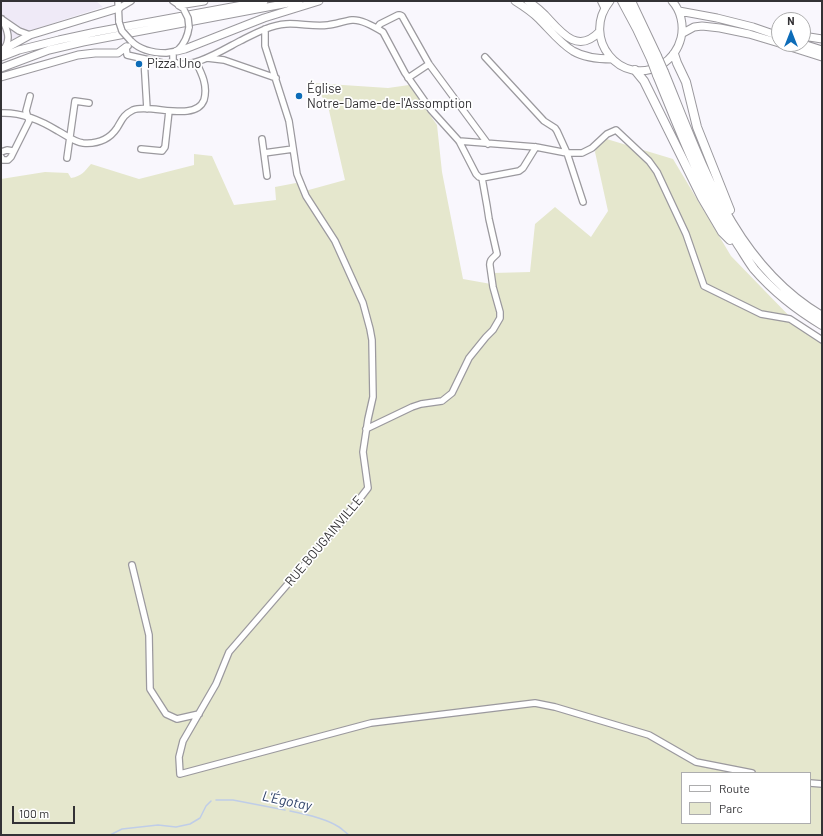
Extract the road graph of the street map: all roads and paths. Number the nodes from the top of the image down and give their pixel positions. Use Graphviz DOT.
graph roads {
  1 [pos="131,1"];
  2 [pos="200,1"];
  3 [pos="264,1"];
  4 [pos="299,1"];
  5 [pos="319,1"];
  6 [pos="515,1"];
  7 [pos="528,1"];
  8 [pos="625,1"];
  9 [pos="672,1"];
  10 [pos="179,3"];
  11 [pos="606,3"];
  12 [pos="119,4"];
  13 [pos="679,11"];
  14 [pos="1,19"];
  15 [pos="753,27"];
  16 [pos="376,28"];
  17 [pos="265,29"];
  18 [pos="771,30"];
  19 [pos="599,32"];
  20 [pos="682,33"];
  21 [pos="771,33"];
  22 [pos="30,36"];
  23 [pos="811,37"];
  24 [pos="822,39"];
  25 [pos="771,41"];
  26 [pos="132,42"];
  27 [pos="126,47"];
  28 [pos="811,47"];
  29 [pos="822,50"];
  30 [pos="175,51"];
  31 [pos="806,52"];
  32 [pos="1,53"];
  33 [pos="674,54"];
  34 [pos="822,57"];
  35 [pos="144,58"];
  36 [pos="207,58"];
  37 [pos="485,58"];
  38 [pos="612,59"];
  39 [pos="175,62"];
  40 [pos="196,62"];
  41 [pos="430,64"];
  42 [pos="1,68"];
  43 [pos="635,70"];
  44 [pos="661,74"];
  45 [pos="1,77"];
  46 [pos="276,78"];
  47 [pos="408,78"];
  48 [pos="30,96"];
  49 [pos="89,103"];
  50 [pos="147,109"];
  51 [pos="169,111"];
  52 [pos="1,113"];
  53 [pos="27,117"];
  54 [pos="70,138"];
  55 [pos="262,139"];
  56 [pos="459,141"];
  57 [pos="488,144"];
  58 [pos="536,147"];
  59 [pos="141,149"];
  60 [pos="293,149"];
  61 [pos="13,151"];
  62 [pos="1,152"];
  63 [pos="264,153"];
  64 [pos="567,153"];
  65 [pos="1,157"];
  66 [pos="67,158"];
  67 [pos="267,176"];
  68 [pos="482,178"];
  69 [pos="583,202"];
  70 [pos="753,268"];
  71 [pos="783,287"];
  72 [pos="822,316"];
  73 [pos="822,325"];
  74 [pos="822,340"];
  75 [pos="366,429"];
  76 [pos="132,565"];
  77 [pos="199,714"];
  78 [pos="747,772"];
  79 [pos="811,783"];
  80 [pos="822,784"];
  1 -- 12 [label="street"];
  2 -- 10 [label="main road"];
  3 -- 32 [label="main road"];
  4 -- 42 [label="main road"];
  5 -- 30 [label="main road"];
  6 -- 38 [label="main road"];
  7 -- 19 [label="main road"];
  8 -- 44 [label="highway, bridge"];
  9 -- 13 [label="main road"];
  10 -- 30 [label="street, bridge"];
  11 -- 19 [label="main road"];
  12 -- 22 [label="main road"];
  12 -- 26 [label="street, bridge"];
  13 -- 15 [label="main road"];
  13 -- 20 [label="main road"];
  14 -- 22 [label="street"];
  14 -- 32 [label="street"];
  15 -- 18 [label="main road"];
  15 -- 21 [label="main road"];
  16 -- 17 [label="street"];
  16 -- 41 [label="street"];
  16 -- 47 [label="street"];
  17 -- 36 [label="street"];
  17 -- 46 [label="street, RUE BOUGAINVILLE"];
  19 -- 38 [label="main road"];
  20 -- 25 [label="main road"];
  20 -- 33 [label="main road"];
  22 -- 32 [label="main road"];
  23 -- 24 [label="main road"];
  26 -- 27 [label="street"];
  26 -- 30 [label="street"];
  27 -- 35 [label="street"];
  27 -- 45 [label="main road"];
  28 -- 29 [label="main road"];
  30 -- 39 [label="street"];
  31 -- 34 [label="main road"];
  33 -- 43 [label="main road"];
  33 -- 71 [label="highway"];
  35 -- 39 [label="street"];
  35 -- 50 [label="street"];
  36 -- 40 [label="street"];
  36 -- 46 [label="street"];
  37 -- 64 [label="street"];
  38 -- 43 [label="main road"];
  39 -- 40 [label="street"];
  40 -- 51 [label="street"];
  41 -- 47 [label="street"];
  41 -- 57 [label="street"];
  43 -- 70 [label="highway"];
  44 -- 70 [label="highway"];
  44 -- 71 [label="highway"];
  46 -- 60 [label="street, RUE BOUGAINVILLE"];
  47 -- 56 [label="street"];
  48 -- 53 [label="street"];
  49 -- 54 [label="street"];
  50 -- 51 [label="street"];
  50 -- 54 [label="street"];
  51 -- 59 [label="street"];
  52 -- 53 [label="street"];
  53 -- 54 [label="street"];
  53 -- 61 [label="street"];
  54 -- 66 [label="street"];
  55 -- 63 [label="street"];
  56 -- 57 [label="street"];
  56 -- 68 [label="street"];
  57 -- 58 [label="street"];
  58 -- 64 [label="street"];
  58 -- 68 [label="street"];
  60 -- 63 [label="street"];
  60 -- 75 [label="street, RUE BOUGAINVILLE"];
  61 -- 62 [label="street"];
  61 -- 65 [label="street"];
  63 -- 67 [label="street"];
  64 -- 69 [label="street"];
  64 -- 74 [label="street"];
  68 -- 75 [label="street"];
  70 -- 73 [label="highway"];
  71 -- 72 [label="highway"];
  75 -- 77 [label="street, RUE BOUGAINVILLE"];
  76 -- 77 [label="street"];
  77 -- 78 [label="street, RUE BOUGAINVILLE"];
  79 -- 80 [label="street"];
}
